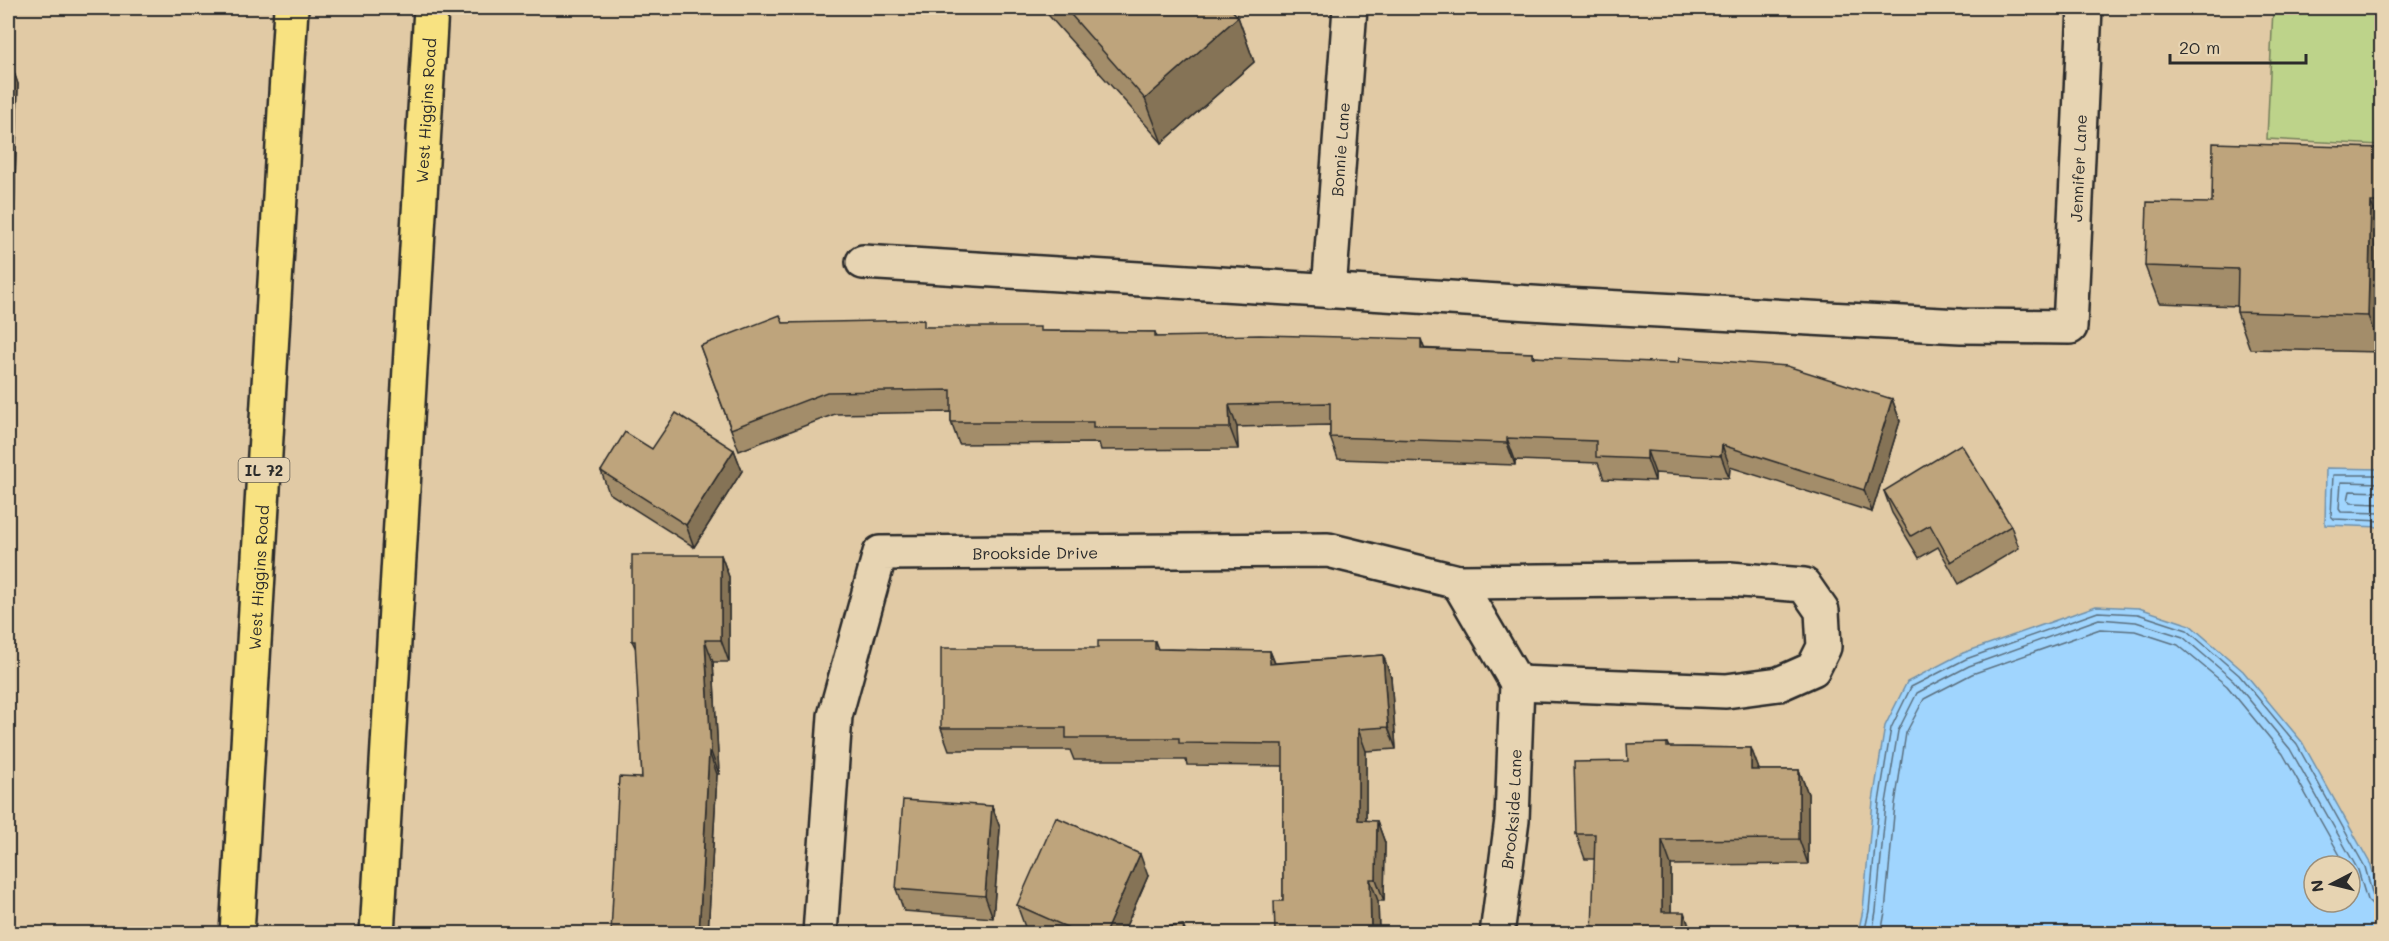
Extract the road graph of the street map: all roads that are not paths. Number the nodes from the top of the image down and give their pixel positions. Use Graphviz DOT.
graph roads {
  1 [pos="291,8"];
  2 [pos="431,8"];
  3 [pos="1350,8"];
  4 [pos="2085,8"];
  5 [pos="863,262"];
  6 [pos="1329,291"];
  7 [pos="1458,582"];
  8 [pos="1517,683"];
  9 [pos="237,933"];
  10 [pos="377,933"];
  11 [pos="820,933"];
  12 [pos="1497,933"];
  1 -- 9 [label="main road, West Higgins Road / IL 72"];
  2 -- 10 [label="main road, West Higgins Road"];
  3 -- 6 [label="street, Bonnie Lane"];
  4 -- 6 [label="street, Jennifer Lane"];
  5 -- 6 [label="street"];
  7 -- 8 [label="street"];
  7 -- 8 [label="street"];
  7 -- 11 [label="street, Brookside Drive"];
  8 -- 12 [label="street, Brookside Lane"];
}
